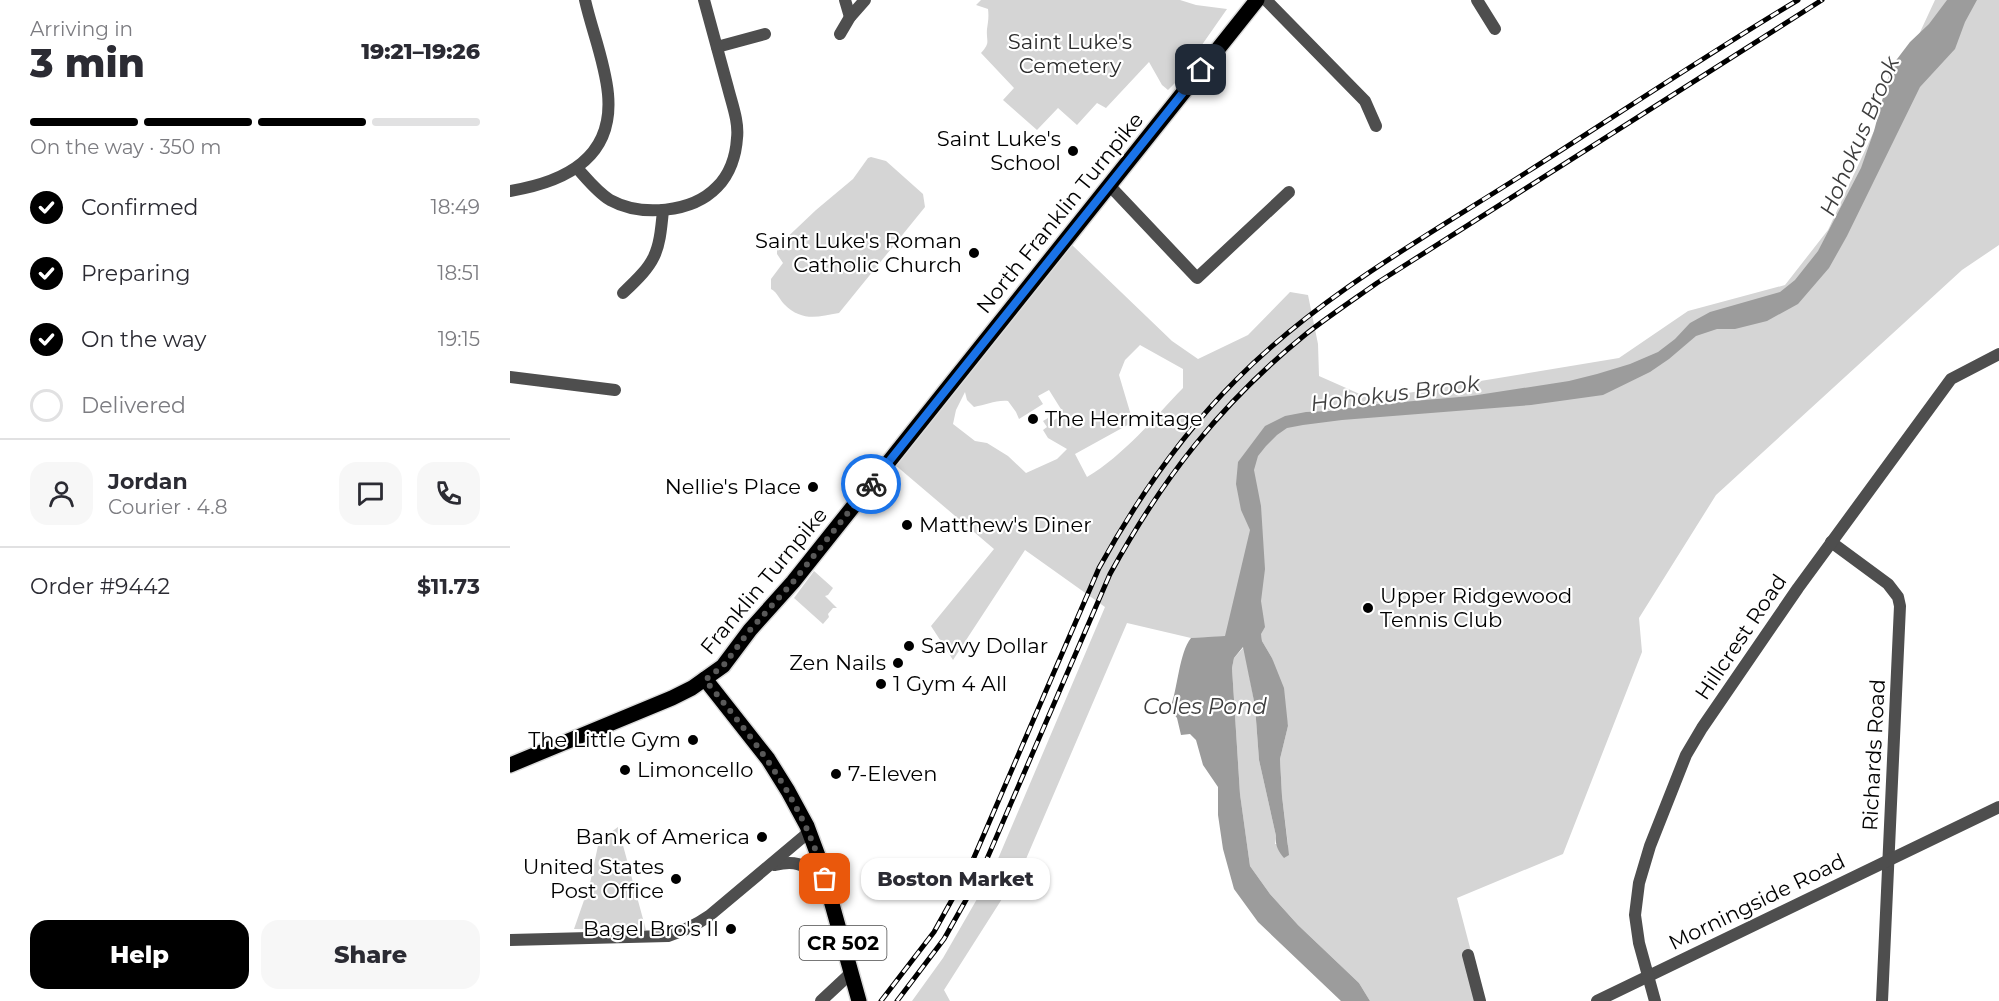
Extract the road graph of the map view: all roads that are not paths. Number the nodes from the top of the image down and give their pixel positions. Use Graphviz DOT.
graph roads {
  1 [pos="585,0"];
  2 [pos="704,0"];
  3 [pos="845,0"];
  4 [pos="865,0"];
  5 [pos="1257,0"];
  6 [pos="1266,0"];
  7 [pos="1477,0"];
  8 [pos="850,17"];
  9 [pos="1495,29"];
  10 [pos="765,34"];
  11 [pos="840,34"];
  12 [pos="717,47"];
  13 [pos="1376,126"];
  14 [pos="577,168"];
  15 [pos="1109,185"];
  16 [pos="510,191"];
  17 [pos="1289,192"];
  18 [pos="663,210"];
  19 [pos="623,293"];
  20 [pos="1999,354"];
  21 [pos="510,377"];
  22 [pos="615,390"];
  23 [pos="896,453"];
  24 [pos="1831,542"];
  25 [pos="705,680"];
  26 [pos="510,765"];
  27 [pos="1999,807"];
  28 [pos="809,832"];
  29 [pos="1889,860"];
  30 [pos="771,866"];
  31 [pos="825,879"];
  32 [pos="510,940"];
  33 [pos="1468,955"];
  34 [pos="851,973"];
  35 [pos="1648,976"];
  36 [pos="857,996"];
  37 [pos="821,1001"];
  38 [pos="1480,1001"];
  39 [pos="1597,1001"];
  40 [pos="1655,1001"];
  41 [pos="1882,1001"];
  1 -- 14 [label="street"];
  2 -- 12 [label="street"];
  3 -- 8 [label="street"];
  4 -- 8 [label="street"];
  5 -- 15 [label="main road, North Franklin Turnpike"];
  6 -- 13 [label="street"];
  7 -- 9 [label="street"];
  8 -- 11 [label="street"];
  10 -- 12 [label="street"];
  12 -- 18 [label="street"];
  14 -- 16 [label="street"];
  14 -- 18 [label="street"];
  15 -- 17 [label="street"];
  15 -- 23 [label="main road, North Franklin Turnpike"];
  18 -- 19 [label="street"];
  20 -- 24 [label="street, Hillcrest Road"];
  21 -- 22 [label="street"];
  23 -- 25 [label="main road, Franklin Turnpike"];
  24 -- 29 [label="street, Richards Road"];
  24 -- 35 [label="street, Hillcrest Road"];
  25 -- 26 [label="main road, Franklin Turnpike"];
  25 -- 28 [label="main road, CR 502"];
  27 -- 29 [label="street, Morningside Road"];
  28 -- 30 [label="street"];
  28 -- 31 [label="main road, CR 502"];
  29 -- 35 [label="street, Morningside Road"];
  29 -- 41 [label="street, Richards Road"];
  30 -- 31 [label="street"];
  30 -- 32 [label="street"];
  31 -- 34 [label="main road, CR 502"];
  33 -- 38 [label="street"];
  34 -- 36 [label="main road, CR 502"];
  34 -- 37 [label="street"];
  35 -- 39 [label="street, Morningside Road"];
  35 -- 40 [label="street, Hillcrest Road"];
}
